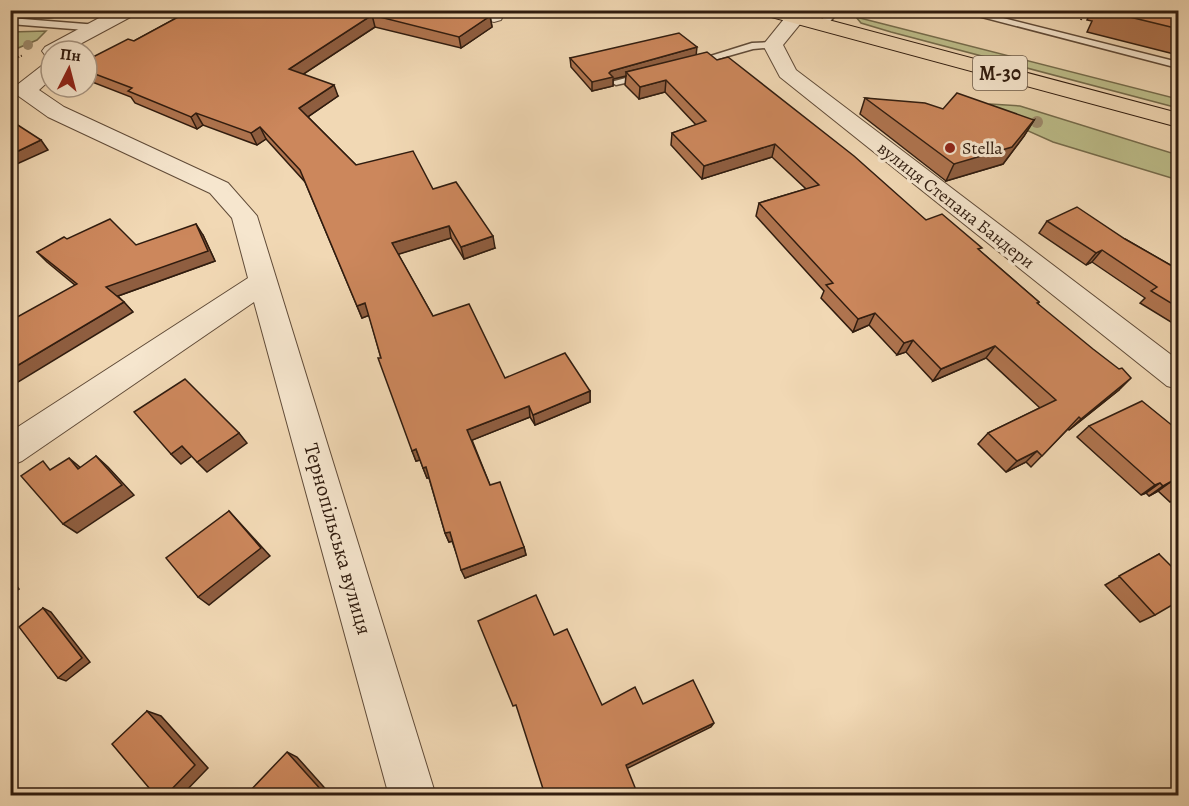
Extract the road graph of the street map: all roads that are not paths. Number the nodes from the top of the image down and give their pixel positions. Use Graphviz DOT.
graph roads {
  1 [pos="129,10"];
  2 [pos="470,10"];
  3 [pos="767,10"];
  4 [pos="959,10"];
  5 [pos="1032,11"];
  6 [pos="494,16"];
  7 [pos="983,16"];
  8 [pos="795,18"];
  9 [pos="829,18"];
  10 [pos="10,21"];
  11 [pos="98,28"];
  12 [pos="76,39"];
  13 [pos="85,39"];
  14 [pos="774,45"];
  15 [pos="1179,66"];
  16 [pos="679,67"];
  17 [pos="36,68"];
  18 [pos="657,72"];
  19 [pos="616,82"];
  20 [pos="1179,120"];
  21 [pos="262,283"];
  22 [pos="1179,377"];
  23 [pos="10,451"];
  24 [pos="413,795"];
  1 -- 11 [label="street"];
  2 -- 6 [label="street"];
  3 -- 8 [label="highway, М-30"];
  4 -- 7 [label="lane"];
  5 -- 7 [label="lane"];
  7 -- 15 [label="lane"];
  8 -- 9 [label="highway, М-30"];
  8 -- 14 [label="street"];
  9 -- 20 [label="highway, М-30"];
  10 -- 11 [label="lane"];
  11 -- 12 [label="street"];
  11 -- 13 [label="street"];
  14 -- 16 [label="lane"];
  14 -- 22 [label="street, вулиця Степана Бандери"];
  17 -- 21 [label="street, Тернопільська вулиця"];
  18 -- 19 [label="lane"];
  21 -- 23 [label="street"];
  21 -- 24 [label="street, Тернопільська вулиця"];
}
